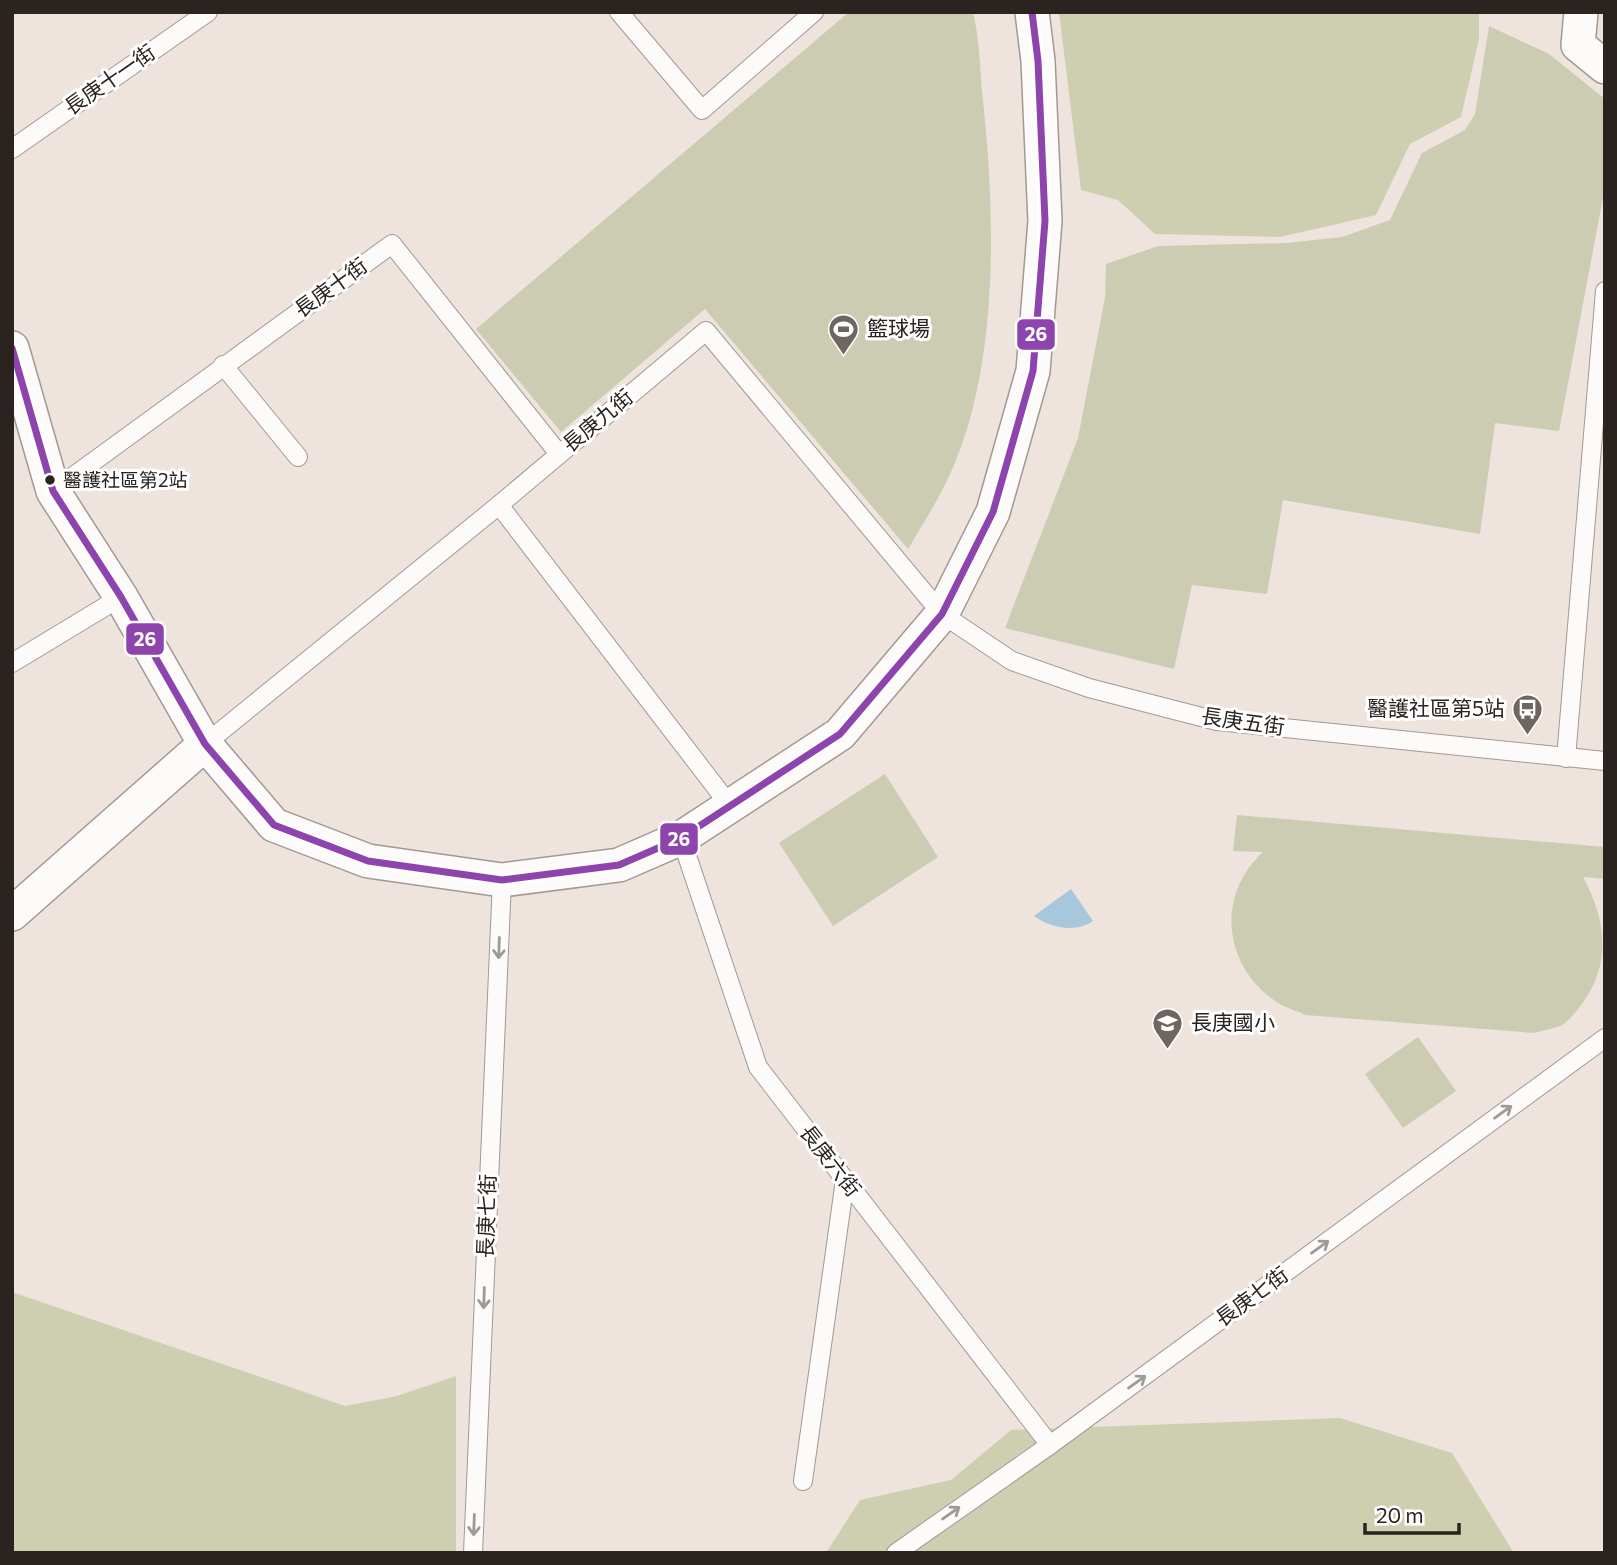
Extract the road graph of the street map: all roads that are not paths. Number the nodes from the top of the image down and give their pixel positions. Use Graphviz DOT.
graph roads {
  1 [pos="208,12"];
  2 [pos="619,12"];
  3 [pos="814,12"];
  4 [pos="1032,12"];
  5 [pos="1581,12"];
  6 [pos="1605,66"];
  7 [pos="12,149"];
  8 [pos="1605,291"];
  9 [pos="12,348"];
  10 [pos="223,365"];
  11 [pos="559,454"];
  12 [pos="298,457"];
  13 [pos="53,491"];
  14 [pos="499,505"];
  15 [pos="121,597"];
  16 [pos="942,614"];
  17 [pos="12,663"];
  18 [pos="205,744"];
  19 [pos="1566,758"];
  20 [pos="1605,761"];
  21 [pos="731,807"];
  22 [pos="681,838"];
  23 [pos="502,880"];
  24 [pos="12,915"];
  25 [pos="1605,1038"];
  26 [pos="845,1180"];
  27 [pos="1050,1445"];
  28 [pos="803,1481"];
  29 [pos="473,1553"];
  30 [pos="896,1553"];
  1 -- 7 [label="lane, 長庚十一街"];
  2 -- 3 [label="lane"];
  4 -- 16 [label="street"];
  5 -- 6 [label="street"];
  8 -- 19 [label="lane"];
  9 -- 13 [label="street"];
  10 -- 11 [label="lane, 長庚十街"];
  10 -- 12 [label="lane"];
  10 -- 13 [label="lane, 長庚十街"];
  11 -- 14 [label="lane, 長庚九街"];
  11 -- 16 [label="lane, 長庚九街"];
  13 -- 15 [label="street"];
  14 -- 18 [label="lane, 長庚九街"];
  14 -- 21 [label="lane"];
  15 -- 17 [label="lane"];
  15 -- 18 [label="street"];
  16 -- 19 [label="lane, 長庚五街"];
  16 -- 21 [label="street"];
  18 -- 23 [label="street"];
  18 -- 24 [label="street"];
  19 -- 20 [label="lane, 長庚五街"];
  21 -- 22 [label="street"];
  22 -- 23 [label="street"];
  22 -- 26 [label="lane, 長庚六街"];
  23 -- 29 [label="lane, 長庚七街, one-way"];
  27 -- 25 [label="lane, 長庚七街, one-way"];
  26 -- 27 [label="lane, 長庚六街"];
  26 -- 28 [label="lane"];
  30 -- 27 [label="lane, 長庚七街, one-way"];
}
